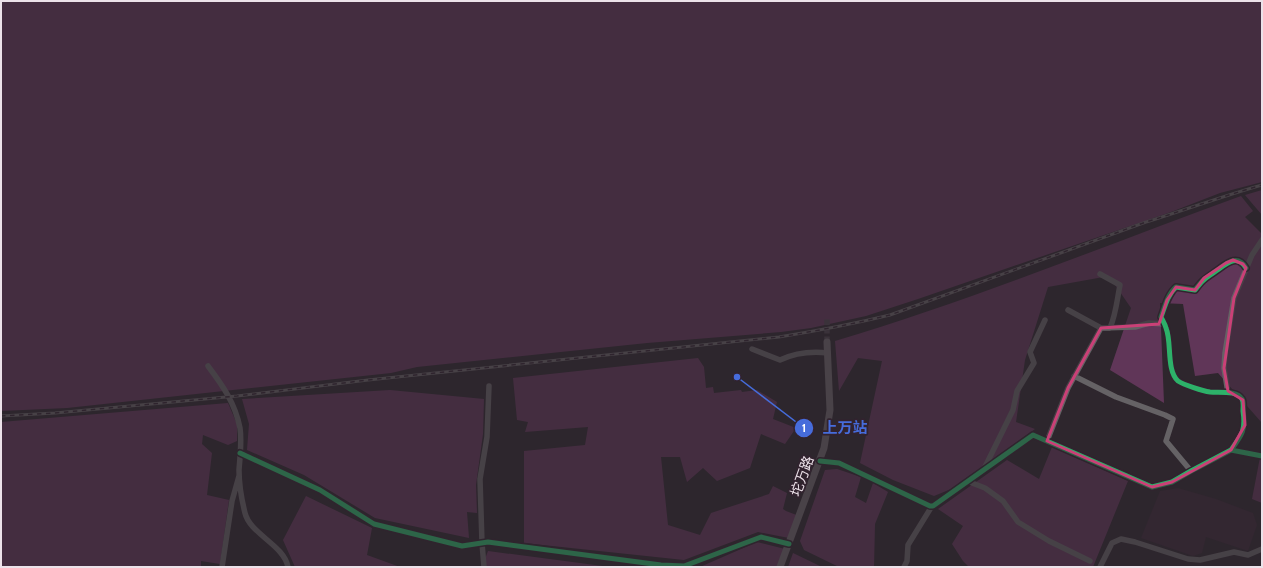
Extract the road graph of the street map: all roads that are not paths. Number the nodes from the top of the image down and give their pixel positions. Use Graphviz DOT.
graph roads {
  1 [pos="1262,240"];
  2 [pos="1246,268"];
  3 [pos="1100,274"];
  4 [pos="1068,310"];
  5 [pos="1045,320"];
  6 [pos="1164,324"];
  7 [pos="1101,328"];
  8 [pos="1110,328"];
  9 [pos="827,342"];
  10 [pos="752,349"];
  11 [pos="828,353"];
  12 [pos="208,366"];
  13 [pos="1074,376"];
  14 [pos="489,386"];
  15 [pos="1228,393"];
  16 [pos="1047,441"];
  17 [pos="1231,450"];
  18 [pos="240,453"];
  19 [pos="1262,456"];
  20 [pos="820,461"];
  21 [pos="984,469"];
  22 [pos="1190,471"];
  23 [pos="239,473"];
  24 [pos="967,481"];
  25 [pos="932,506"];
  26 [pos="482,543"];
  27 [pos="789,544"];
  28 [pos="1262,549"];
  29 [pos="1090,560"];
  30 [pos="222,567"];
  31 [pos="288,567"];
  32 [pos="484,567"];
  33 [pos="780,567"];
  34 [pos="904,567"];
  35 [pos="1100,567"];
  1 -- 2 [label="street"];
  2 -- 6 [label="street"];
  2 -- 15 [label="street"];
  3 -- 8 [label="street"];
  4 -- 7 [label="street"];
  5 -- 21 [label="street"];
  6 -- 8 [label="street"];
  6 -- 15 [label="street"];
  7 -- 8 [label="street"];
  7 -- 13 [label="street"];
  9 -- 11 [label="main road, 坨万路"];
  10 -- 11 [label="street"];
  11 -- 20 [label="main road, 坨万路"];
  12 -- 18 [label="street"];
  13 -- 16 [label="street"];
  13 -- 22 [label="street"];
  14 -- 26 [label="street"];
  15 -- 17 [label="street"];
  16 -- 21 [label="street"];
  16 -- 22 [label="street"];
  17 -- 19 [label="street"];
  17 -- 22 [label="street"];
  18 -- 23 [label="street"];
  18 -- 26 [label="street"];
  20 -- 25 [label="street"];
  20 -- 27 [label="main road, 坨万路"];
  21 -- 24 [label="street"];
  23 -- 30 [label="street"];
  23 -- 31 [label="street"];
  24 -- 25 [label="street"];
  24 -- 29 [label="street"];
  25 -- 34 [label="street"];
  26 -- 27 [label="street"];
  26 -- 32 [label="street"];
  27 -- 33 [label="main road, 坨万路"];
  28 -- 35 [label="street"];
}
